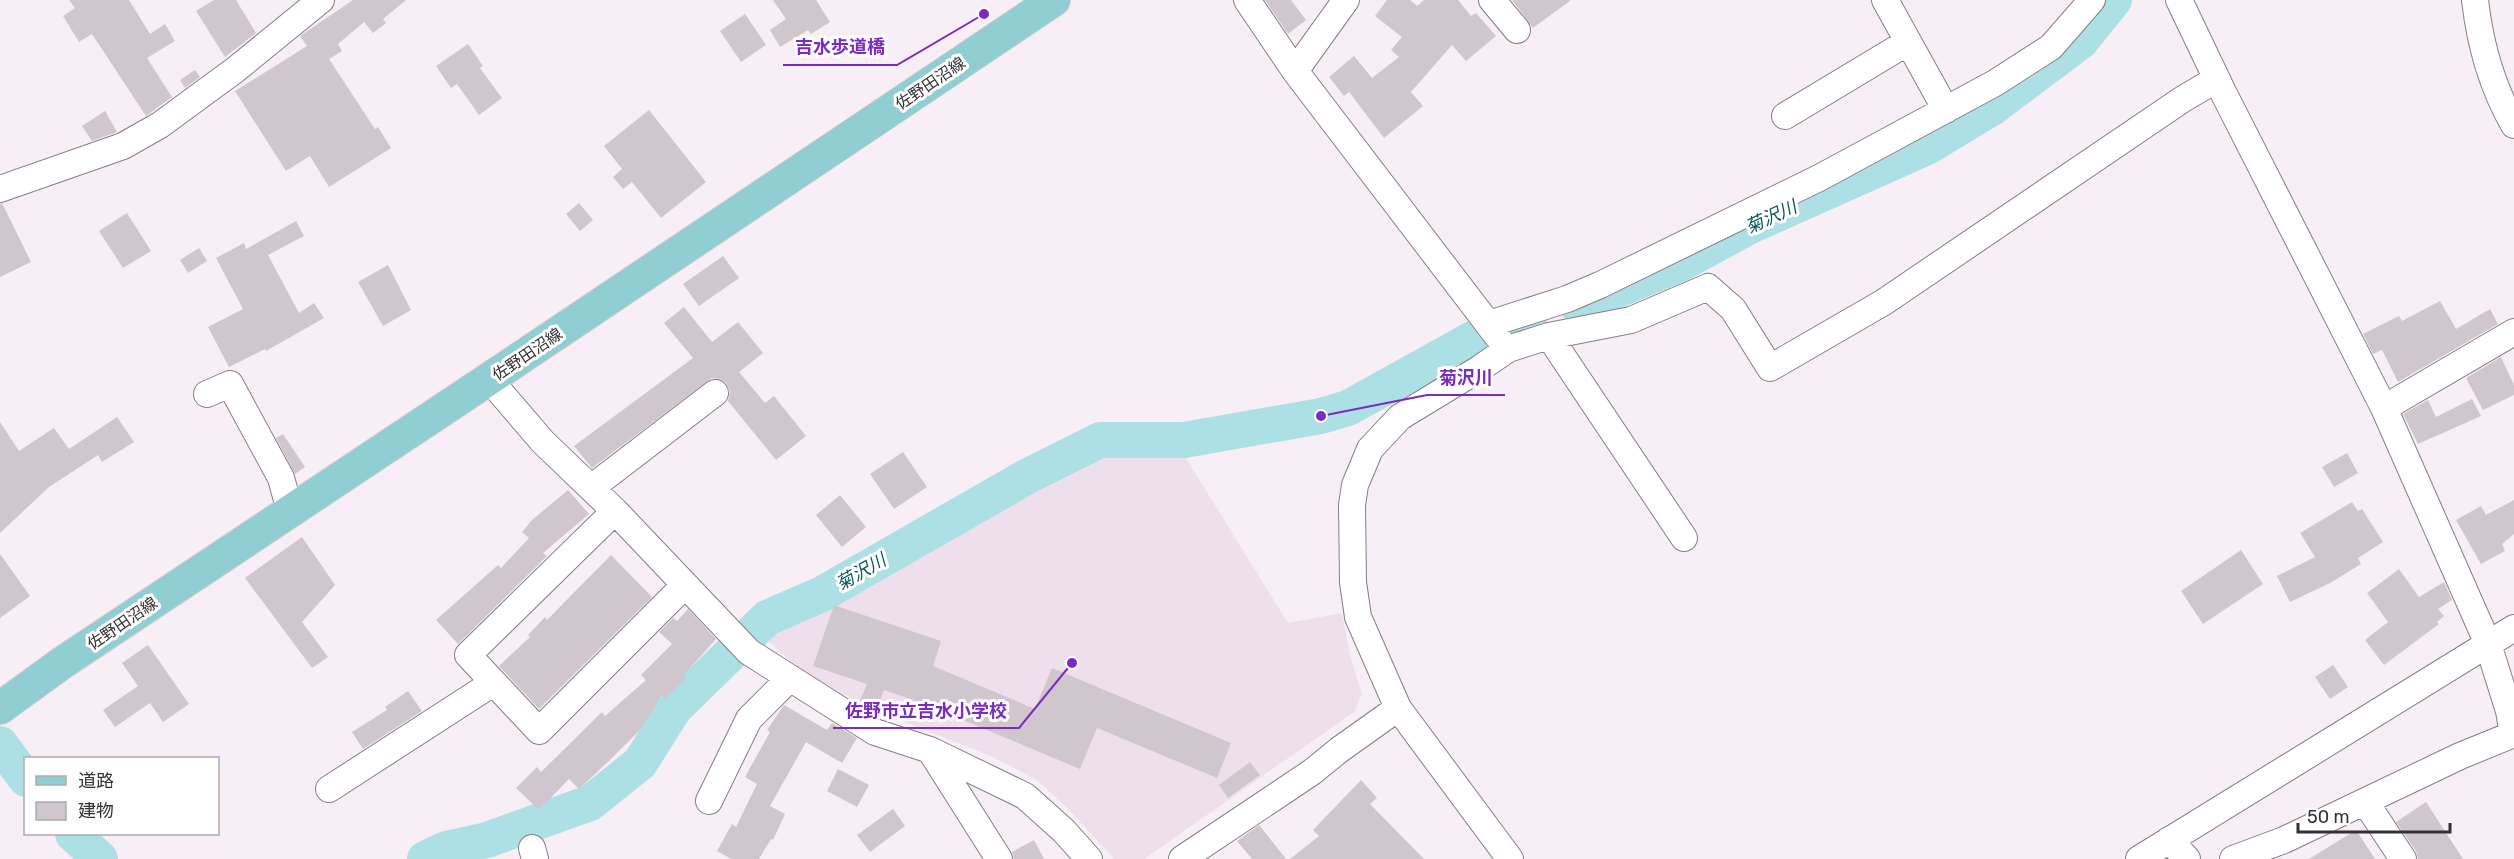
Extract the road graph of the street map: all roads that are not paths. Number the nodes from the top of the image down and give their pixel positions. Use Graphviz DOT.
graph roads {
  1 [pos="321,0"];
  2 [pos="1054,0"];
  3 [pos="1247,0"];
  4 [pos="1346,0"];
  5 [pos="1492,0"];
  6 [pos="1885,0"];
  7 [pos="2092,0"];
  8 [pos="2180,0"];
  9 [pos="2475,0"];
  10 [pos="1517,30"];
  11 [pos="1908,42"];
  12 [pos="1295,71"];
  13 [pos="2217,79"];
  14 [pos="1946,110"];
  15 [pos="1785,116"];
  16 [pos="2514,125"];
  17 [pos="0,189"];
  18 [pos="1489,324"];
  19 [pos="2514,332"];
  20 [pos="1549,336"];
  21 [pos="1508,349"];
  22 [pos="489,380"];
  23 [pos="715,393"];
  24 [pos="207,394"];
  25 [pos="2384,408"];
  26 [pos="591,489"];
  27 [pos="290,511"];
  28 [pos="615,511"];
  29 [pos="1684,538"];
  30 [pos="684,586"];
  31 [pos="2514,628"];
  32 [pos="2488,644"];
  33 [pos="790,678"];
  34 [pos="493,683"];
  35 [pos="0,708"];
  36 [pos="1398,708"];
  37 [pos="2513,734"];
  38 [pos="930,750"];
  39 [pos="329,789"];
  40 [pos="710,801"];
  41 [pos="2366,803"];
  42 [pos="2169,840"];
  43 [pos="999,859"];
  44 [pos="1089,859"];
  45 [pos="1182,859"];
  46 [pos="1510,859"];
  47 [pos="2139,859"];
  48 [pos="2187,859"];
  49 [pos="2234,859"];
  50 [pos="2403,859"];
  1 -- 17 [label="street"];
  2 -- 22 [label="main road, 佐野田沼線"];
  3 -- 12 [label="street"];
  4 -- 12 [label="street"];
  5 -- 10 [label="street"];
  6 -- 11 [label="street"];
  7 -- 14 [label="street"];
  8 -- 13 [label="street"];
  9 -- 16 [label="street"];
  11 -- 14 [label="street"];
  11 -- 15 [label="street"];
  12 -- 18 [label="street"];
  13 -- 20 [label="street"];
  13 -- 25 [label="street"];
  14 -- 18 [label="street"];
  18 -- 21 [label="street"];
  19 -- 25 [label="street"];
  20 -- 21 [label="street"];
  20 -- 29 [label="street"];
  21 -- 36 [label="street"];
  22 -- 26 [label="street"];
  22 -- 27 [label="main road, 佐野田沼線"];
  23 -- 26 [label="street"];
  24 -- 27 [label="street"];
  25 -- 32 [label="street"];
  26 -- 28 [label="street"];
  27 -- 35 [label="main road, 佐野田沼線"];
  28 -- 30 [label="street"];
  28 -- 34 [label="street"];
  30 -- 33 [label="street"];
  30 -- 34 [label="street"];
  31 -- 32 [label="street"];
  32 -- 37 [label="street"];
  32 -- 42 [label="street"];
  33 -- 38 [label="street"];
  33 -- 40 [label="street"];
  34 -- 39 [label="street"];
  36 -- 45 [label="street"];
  36 -- 46 [label="street"];
  37 -- 41 [label="street"];
  38 -- 43 [label="street"];
  38 -- 44 [label="street"];
  41 -- 49 [label="street"];
  41 -- 50 [label="street"];
  42 -- 47 [label="street"];
  42 -- 48 [label="street"];
}
